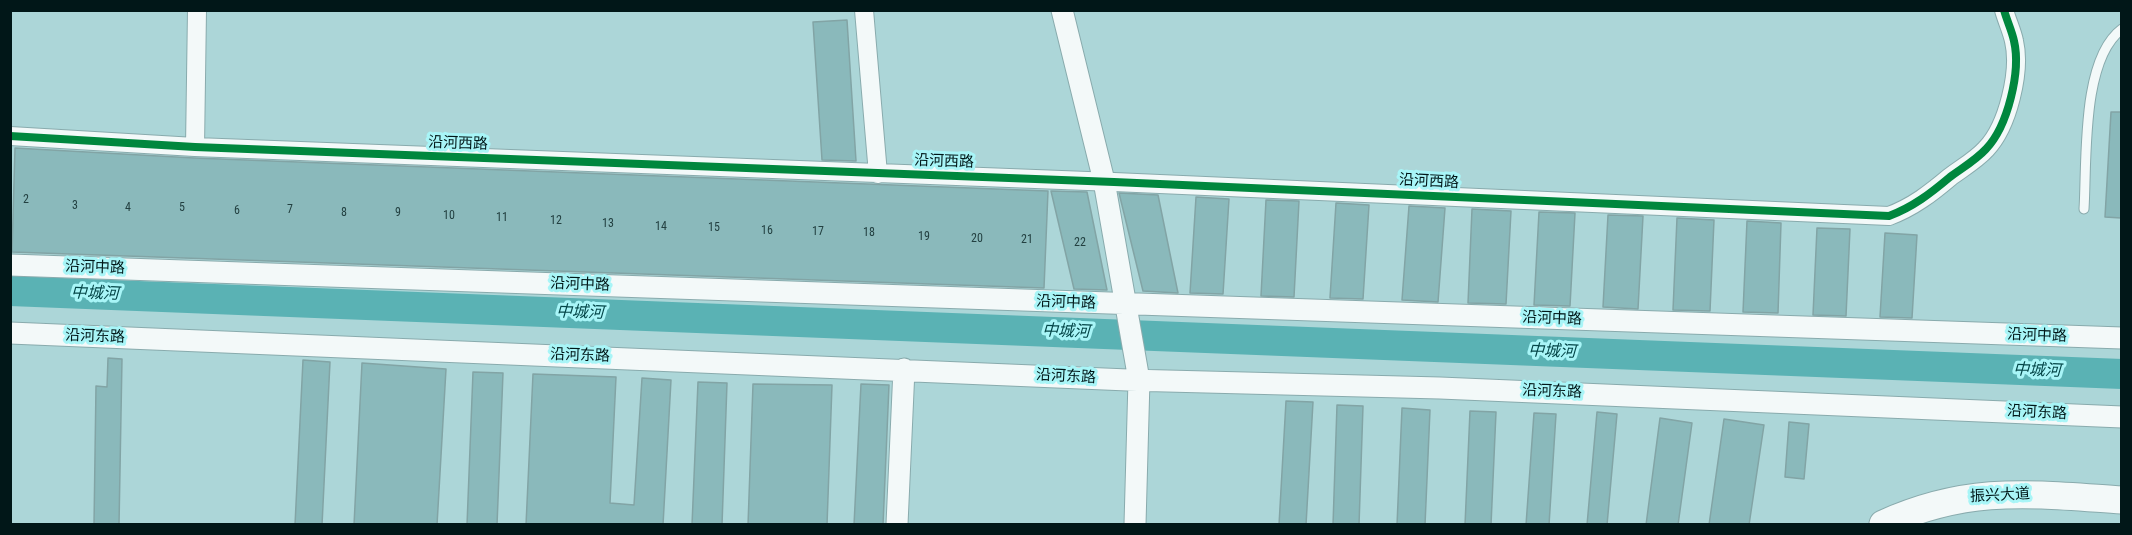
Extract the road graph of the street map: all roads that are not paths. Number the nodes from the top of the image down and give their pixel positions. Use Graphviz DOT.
graph roads {
  1 [pos="197,10"];
  2 [pos="864,10"];
  3 [pos="1062,10"];
  4 [pos="2004,10"];
  5 [pos="2121,29"];
  6 [pos="10,136"];
  7 [pos="195,147"];
  8 [pos="878,174"];
  9 [pos="1104,181"];
  10 [pos="2084,209"];
  11 [pos="10,265"];
  12 [pos="1129,313"];
  13 [pos="10,333"];
  14 [pos="2121,338"];
  15 [pos="904,369"];
  16 [pos="1139,380"];
  17 [pos="2121,417"];
  18 [pos="2121,500"];
  19 [pos="2121,516"];
  20 [pos="897,525"];
  21 [pos="1135,525"];
  22 [pos="1883,525"];
  23 [pos="1914,525"];
  1 -- 7 [label="street"];
  2 -- 8 [label="street"];
  3 -- 9 [label="street"];
  4 -- 9 [label="street, 沿河西路"];
  5 -- 10 [label="lane"];
  6 -- 7 [label="street, 沿河西路"];
  7 -- 8 [label="street, 沿河西路"];
  8 -- 9 [label="street, 沿河西路"];
  9 -- 12 [label="street"];
  11 -- 12 [label="street, 沿河中路"];
  12 -- 14 [label="street, 沿河中路"];
  12 -- 16 [label="street"];
  13 -- 15 [label="street, 沿河东路"];
  15 -- 16 [label="street, 沿河东路"];
  15 -- 20 [label="street"];
  16 -- 17 [label="street, 沿河东路"];
  16 -- 21 [label="street"];
  18 -- 22 [label="main road, 振兴大道"];
  19 -- 23 [label="main road, 振兴大道"];
}
